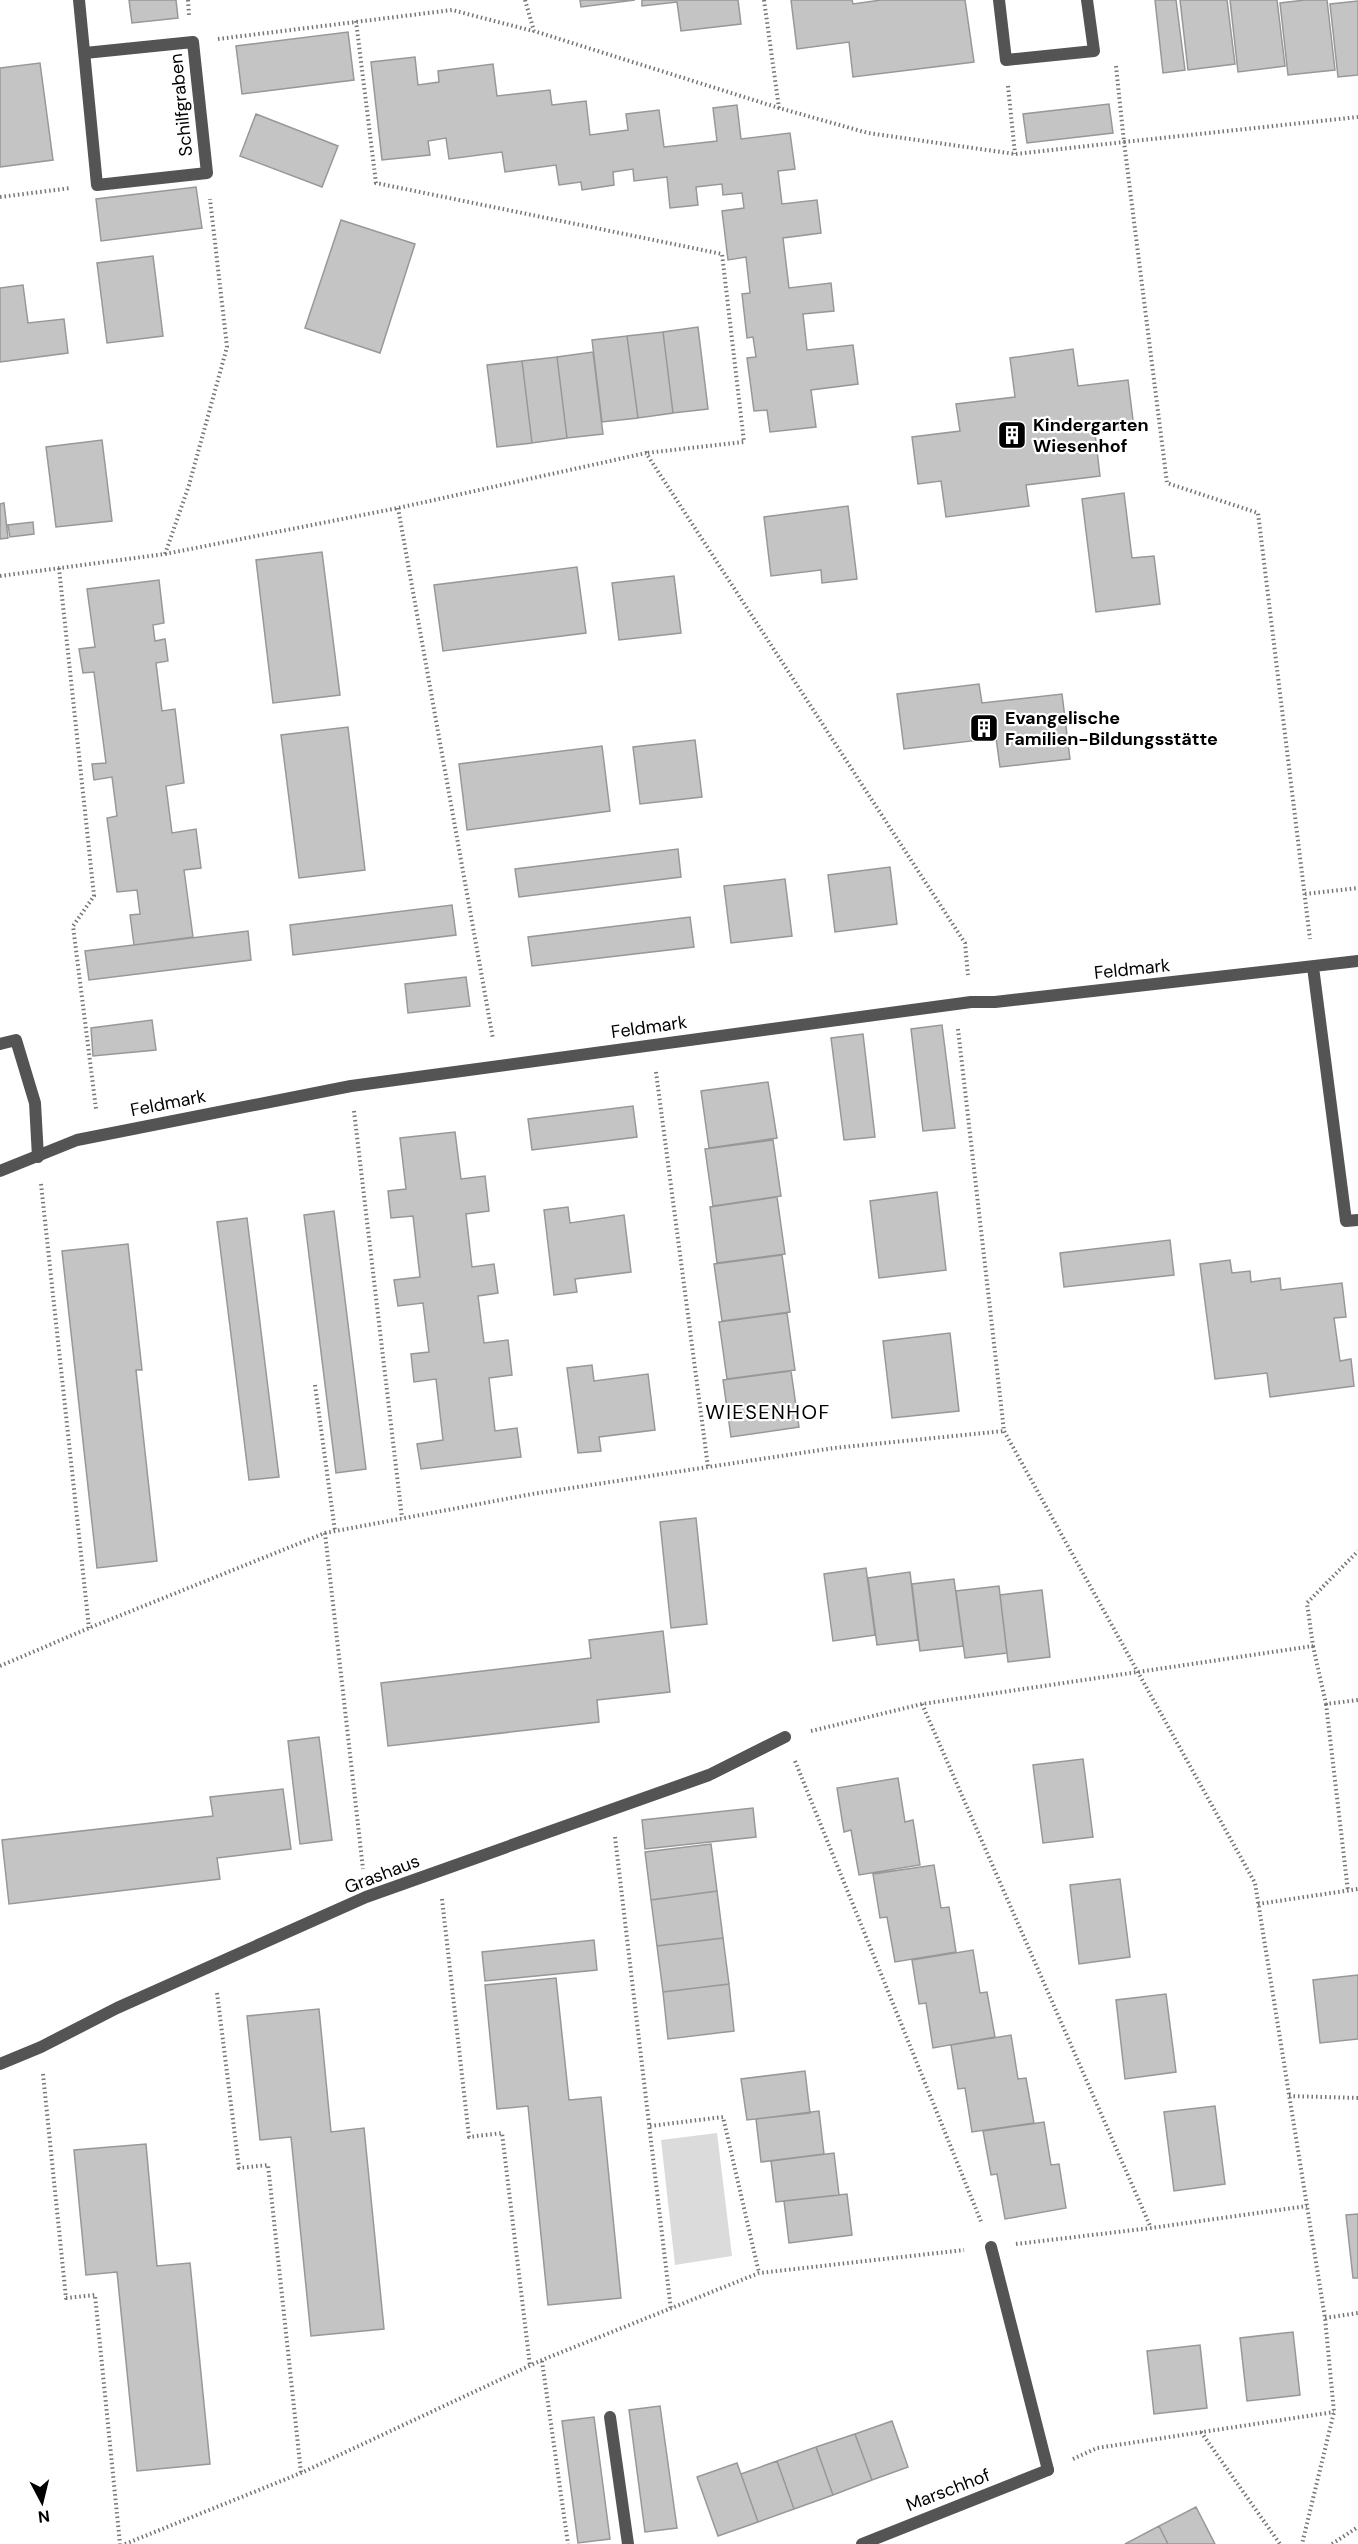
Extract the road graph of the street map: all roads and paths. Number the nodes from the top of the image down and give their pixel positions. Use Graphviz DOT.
graph roads {
  1 [pos="79,0"];
  2 [pos="188,0"];
  3 [pos="525,0"];
  4 [pos="764,0"];
  5 [pos="999,0"];
  6 [pos="1087,0"];
  7 [pos="356,21"];
  8 [pos="534,31"];
  9 [pos="193,42"];
  10 [pos="85,53"];
  11 [pos="1116,59"];
  12 [pos="1006,60"];
  13 [pos="778,108"];
  14 [pos="1358,117"];
  15 [pos="1124,142"];
  16 [pos="1015,154"];
  17 [pos="207,172"];
  18 [pos="97,185"];
  19 [pos="0,197"];
  20 [pos="646,453"];
  21 [pos="398,508"];
  22 [pos="165,555"];
  23 [pos="58,568"];
  24 [pos="0,576"];
  25 [pos="1358,888"];
  26 [pos="1305,894"];
  27 [pos="1358,961"];
  28 [pos="1313,967"];
  29 [pos="971,1002"];
  30 [pos="955,1005"];
  31 [pos="0,1044"];
  32 [pos="652,1044"];
  33 [pos="498,1066"];
  34 [pos="351,1086"];
  35 [pos="100,1135"];
  36 [pos="38,1156"];
  37 [pos="0,1171"];
  38 [pos="1358,1220"];
  39 [pos="315,1385"];
  40 [pos="1004,1431"];
  41 [pos="708,1467"];
  42 [pos="402,1518"];
  43 [pos="334,1531"];
  44 [pos="325,1533"];
  45 [pos="1358,1551"];
  46 [pos="89,1628"];
  47 [pos="1313,1646"];
  48 [pos="0,1666"];
  49 [pos="1136,1671"];
  50 [pos="1358,1700"];
  51 [pos="922,1704"];
  52 [pos="1326,1704"];
  53 [pos="785,1737"];
  54 [pos="612,1810"];
  55 [pos="439,1872"];
  56 [pos="1358,1889"];
  57 [pos="1348,1891"];
  58 [pos="366,1897"];
  59 [pos="1258,1904"];
  60 [pos="214,1965"];
  61 [pos="40,2047"];
  62 [pos="0,2064"];
  63 [pos="1288,2096"];
  64 [pos="1358,2098"];
  65 [pos="650,2126"];
  66 [pos="1307,2206"];
  67 [pos="1151,2228"];
  68 [pos="991,2247"];
  69 [pos="759,2273"];
  70 [pos="671,2310"];
  71 [pos="1358,2313"];
  72 [pos="1325,2318"];
  73 [pos="542,2360"];
  74 [pos="530,2366"];
  75 [pos="1334,2412"];
  76 [pos="610,2417"];
  77 [pos="1201,2432"];
  78 [pos="1048,2470"];
  79 [pos="301,2473"];
  80 [pos="1358,2528"];
  81 [pos="122,2544"];
  82 [pos="568,2544"];
  83 [pos="628,2544"];
  84 [pos="862,2544"];
  85 [pos="1280,2544"];
  86 [pos="1302,2544"];
  87 [pos="1332,2544"];
  1 -- 10 [label="street"];
  2 -- 9 [label="path"];
  3 -- 8 [label="path"];
  4 -- 13 [label="path"];
  5 -- 12 [label="street"];
  6 -- 12 [label="street"];
  7 -- 8 [label="path"];
  7 -- 9 [label="path"];
  7 -- 20 [label="path"];
  8 -- 13 [label="path"];
  9 -- 10 [label="street, Schilfgraben"];
  9 -- 17 [label="street, Schilfgraben"];
  10 -- 18 [label="street"];
  11 -- 15 [label="path"];
  12 -- 16 [label="path"];
  13 -- 16 [label="path"];
  14 -- 15 [label="path"];
  15 -- 16 [label="path"];
  15 -- 26 [label="path"];
  17 -- 18 [label="street, Schilfgraben"];
  17 -- 22 [label="path"];
  18 -- 19 [label="path"];
  20 -- 21 [label="path"];
  20 -- 29 [label="path"];
  21 -- 22 [label="path"];
  21 -- 33 [label="path"];
  22 -- 23 [label="path"];
  23 -- 24 [label="path"];
  23 -- 35 [label="path"];
  25 -- 26 [label="path"];
  26 -- 28 [label="path"];
  27 -- 28 [label="street, Feldmark"];
  28 -- 29 [label="street, Feldmark"];
  28 -- 38 [label="street"];
  29 -- 30 [label="street, Feldmark"];
  30 -- 32 [label="street, Feldmark"];
  30 -- 40 [label="path"];
  31 -- 36 [label="street"];
  32 -- 33 [label="street, Feldmark"];
  32 -- 41 [label="path"];
  33 -- 34 [label="street, Feldmark"];
  34 -- 35 [label="street, Feldmark"];
  34 -- 42 [label="path"];
  35 -- 36 [label="street, Feldmark"];
  36 -- 37 [label="street, Feldmark"];
  36 -- 46 [label="path"];
  39 -- 43 [label="path"];
  40 -- 41 [label="path"];
  40 -- 49 [label="path"];
  41 -- 42 [label="path"];
  42 -- 43 [label="path"];
  43 -- 44 [label="path"];
  44 -- 46 [label="path"];
  44 -- 58 [label="path"];
  45 -- 47 [label="path"];
  46 -- 48 [label="path"];
  47 -- 49 [label="path"];
  47 -- 52 [label="path"];
  49 -- 51 [label="path"];
  49 -- 59 [label="path"];
  50 -- 52 [label="path"];
  51 -- 53 [label="path"];
  51 -- 67 [label="path"];
  52 -- 57 [label="path"];
  53 -- 54 [label="street, Grashaus"];
  53 -- 68 [label="path"];
  54 -- 55 [label="street, Grashaus"];
  54 -- 65 [label="path"];
  55 -- 58 [label="street, Grashaus"];
  55 -- 74 [label="path"];
  56 -- 57 [label="path"];
  57 -- 59 [label="path"];
  58 -- 60 [label="street, Grashaus"];
  59 -- 63 [label="path"];
  60 -- 61 [label="street, Grashaus"];
  60 -- 79 [label="path"];
  61 -- 62 [label="street, Grashaus"];
  61 -- 81 [label="path"];
  63 -- 64 [label="path"];
  63 -- 66 [label="path"];
  65 -- 69 [label="path"];
  65 -- 70 [label="path"];
  66 -- 67 [label="path"];
  66 -- 72 [label="path"];
  67 -- 68 [label="path"];
  68 -- 69 [label="path"];
  68 -- 78 [label="street"];
  69 -- 70 [label="path"];
  70 -- 73 [label="path"];
  71 -- 72 [label="path"];
  72 -- 75 [label="path"];
  73 -- 74 [label="path"];
  73 -- 82 [label="path"];
  74 -- 79 [label="path"];
  75 -- 77 [label="path"];
  75 -- 86 [label="path"];
  76 -- 83 [label="street"];
  77 -- 78 [label="path"];
  77 -- 85 [label="path"];
  78 -- 84 [label="street, Marschhof"];
  79 -- 81 [label="path"];
  80 -- 87 [label="path"];
}
